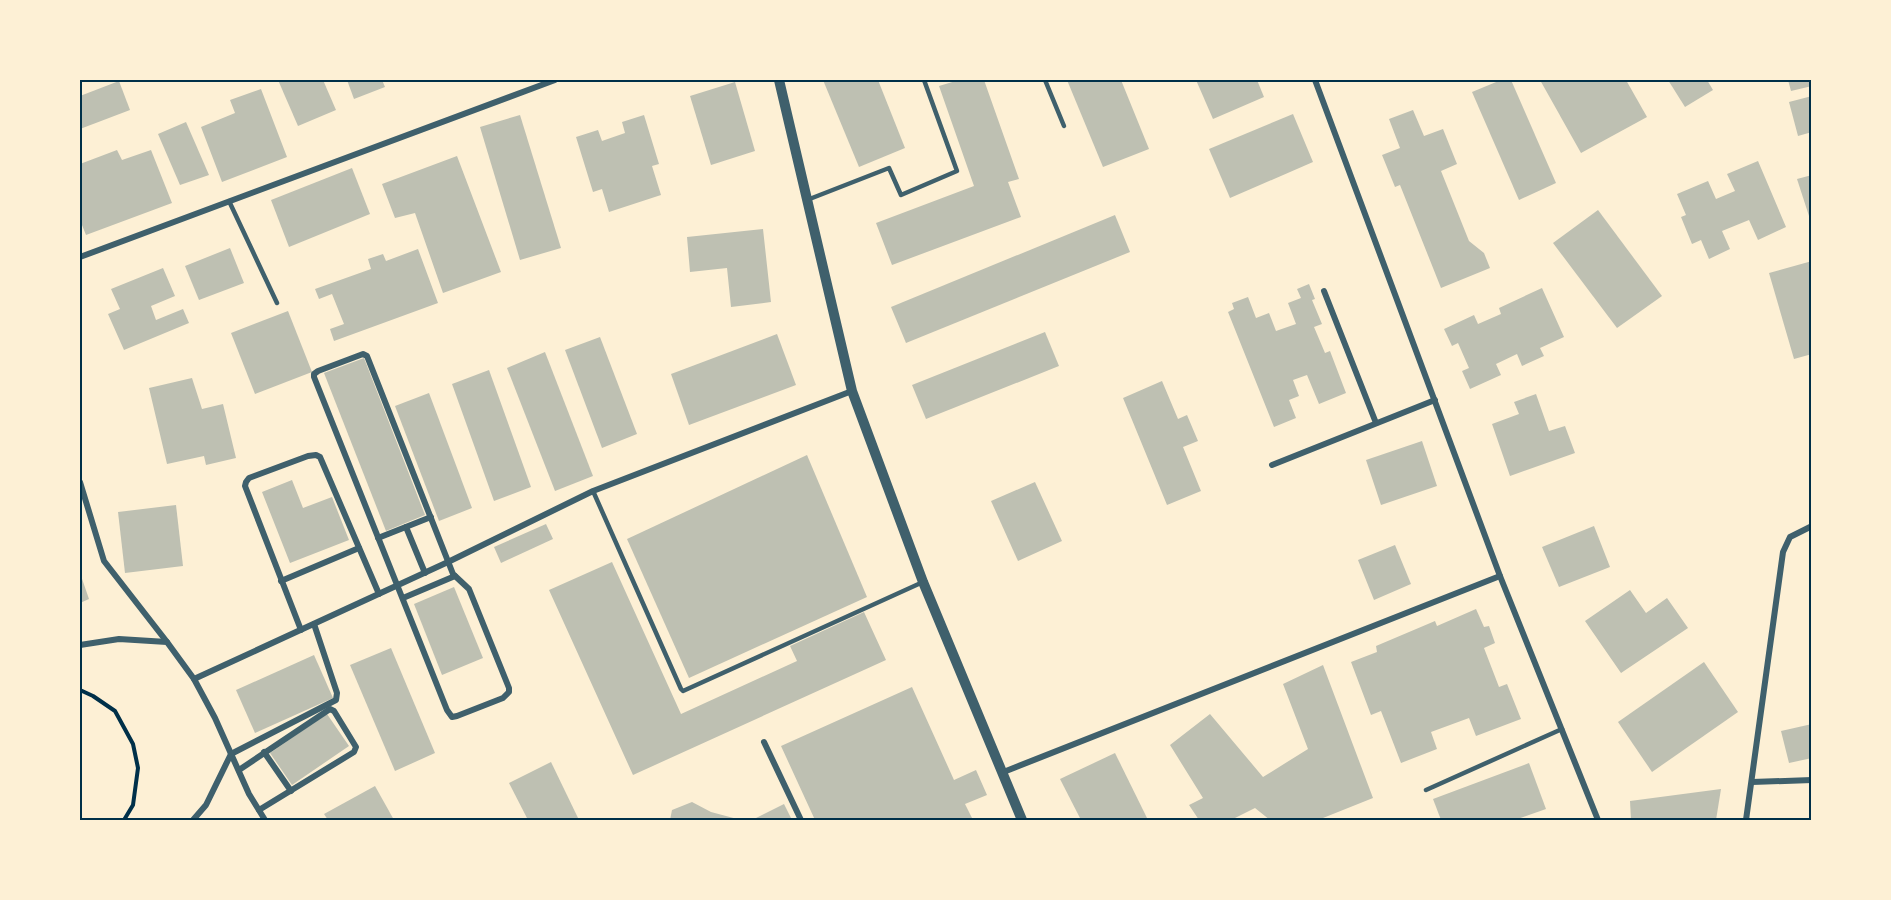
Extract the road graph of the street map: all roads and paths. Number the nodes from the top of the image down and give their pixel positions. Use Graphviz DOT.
graph roads {
  1 [pos="555,80"];
  2 [pos="779,80"];
  3 [pos="924,80"];
  4 [pos="1045,80"];
  5 [pos="1315,80"];
  6 [pos="1064,126"];
  7 [pos="807,200"];
  8 [pos="229,201"];
  9 [pos="80,257"];
  10 [pos="1324,291"];
  11 [pos="277,303"];
  12 [pos="852,391"];
  13 [pos="1434,400"];
  14 [pos="1376,423"];
  15 [pos="1272,465"];
  16 [pos="80,482"];
  17 [pos="593,491"];
  18 [pos="431,517"];
  19 [pos="1812,526"];
  20 [pos="406,527"];
  21 [pos="378,537"];
  22 [pos="359,548"];
  23 [pos="448,562"];
  24 [pos="425,573"];
  25 [pos="455,576"];
  26 [pos="1500,576"];
  27 [pos="281,581"];
  28 [pos="923,582"];
  29 [pos="398,586"];
  30 [pos="379,594"];
  31 [pos="403,598"];
  32 [pos="314,624"];
  33 [pos="301,630"];
  34 [pos="167,642"];
  35 [pos="80,645"];
  36 [pos="194,679"];
  37 [pos="80,690"];
  38 [pos="1562,729"];
  39 [pos="764,742"];
  40 [pos="264,752"];
  41 [pos="231,754"];
  42 [pos="238,770"];
  43 [pos="1001,773"];
  44 [pos="1812,780"];
  45 [pos="1752,782"];
  46 [pos="1426,790"];
  47 [pos="291,791"];
  48 [pos="259,810"];
  49 [pos="124,820"];
  50 [pos="193,820"];
  51 [pos="265,820"];
  52 [pos="801,820"];
  53 [pos="1022,820"];
  54 [pos="1598,820"];
  55 [pos="1746,820"];
  1 -- 8 [label="street"];
  2 -- 7 [label="street"];
  3 -- 7 [label="lane"];
  4 -- 6 [label="lane"];
  5 -- 13 [label="street"];
  7 -- 12 [label="street"];
  8 -- 9 [label="street"];
  8 -- 11 [label="lane"];
  10 -- 14 [label="street"];
  12 -- 17 [label="street"];
  12 -- 28 [label="street"];
  13 -- 14 [label="street"];
  13 -- 26 [label="street"];
  14 -- 15 [label="street"];
  16 -- 34 [label="street"];
  17 -- 23 [label="street"];
  17 -- 28 [label="lane"];
  18 -- 20 [label="street"];
  18 -- 21 [label="street"];
  18 -- 23 [label="street"];
  19 -- 45 [label="street"];
  20 -- 21 [label="street"];
  20 -- 24 [label="street"];
  21 -- 29 [label="street"];
  22 -- 27 [label="street"];
  22 -- 27 [label="street"];
  22 -- 30 [label="street"];
  23 -- 24 [label="street"];
  23 -- 25 [label="street"];
  24 -- 29 [label="street"];
  25 -- 31 [label="street"];
  25 -- 31 [label="street"];
  26 -- 38 [label="street"];
  26 -- 43 [label="street"];
  27 -- 33 [label="street"];
  28 -- 43 [label="street"];
  29 -- 30 [label="street"];
  29 -- 31 [label="street"];
  30 -- 32 [label="street"];
  32 -- 33 [label="street"];
  32 -- 41 [label="street"];
  33 -- 36 [label="street"];
  34 -- 35 [label="street"];
  34 -- 36 [label="street"];
  36 -- 41 [label="street"];
  37 -- 49 [label="path"];
  38 -- 46 [label="lane"];
  38 -- 54 [label="street"];
  39 -- 52 [label="street"];
  40 -- 42 [label="street"];
  40 -- 47 [label="street"];
  40 -- 47 [label="street"];
  41 -- 42 [label="street"];
  41 -- 50 [label="street"];
  42 -- 48 [label="street"];
  43 -- 53 [label="street"];
  44 -- 45 [label="street"];
  45 -- 55 [label="street"];
  47 -- 48 [label="street"];
  48 -- 51 [label="street"];
}
